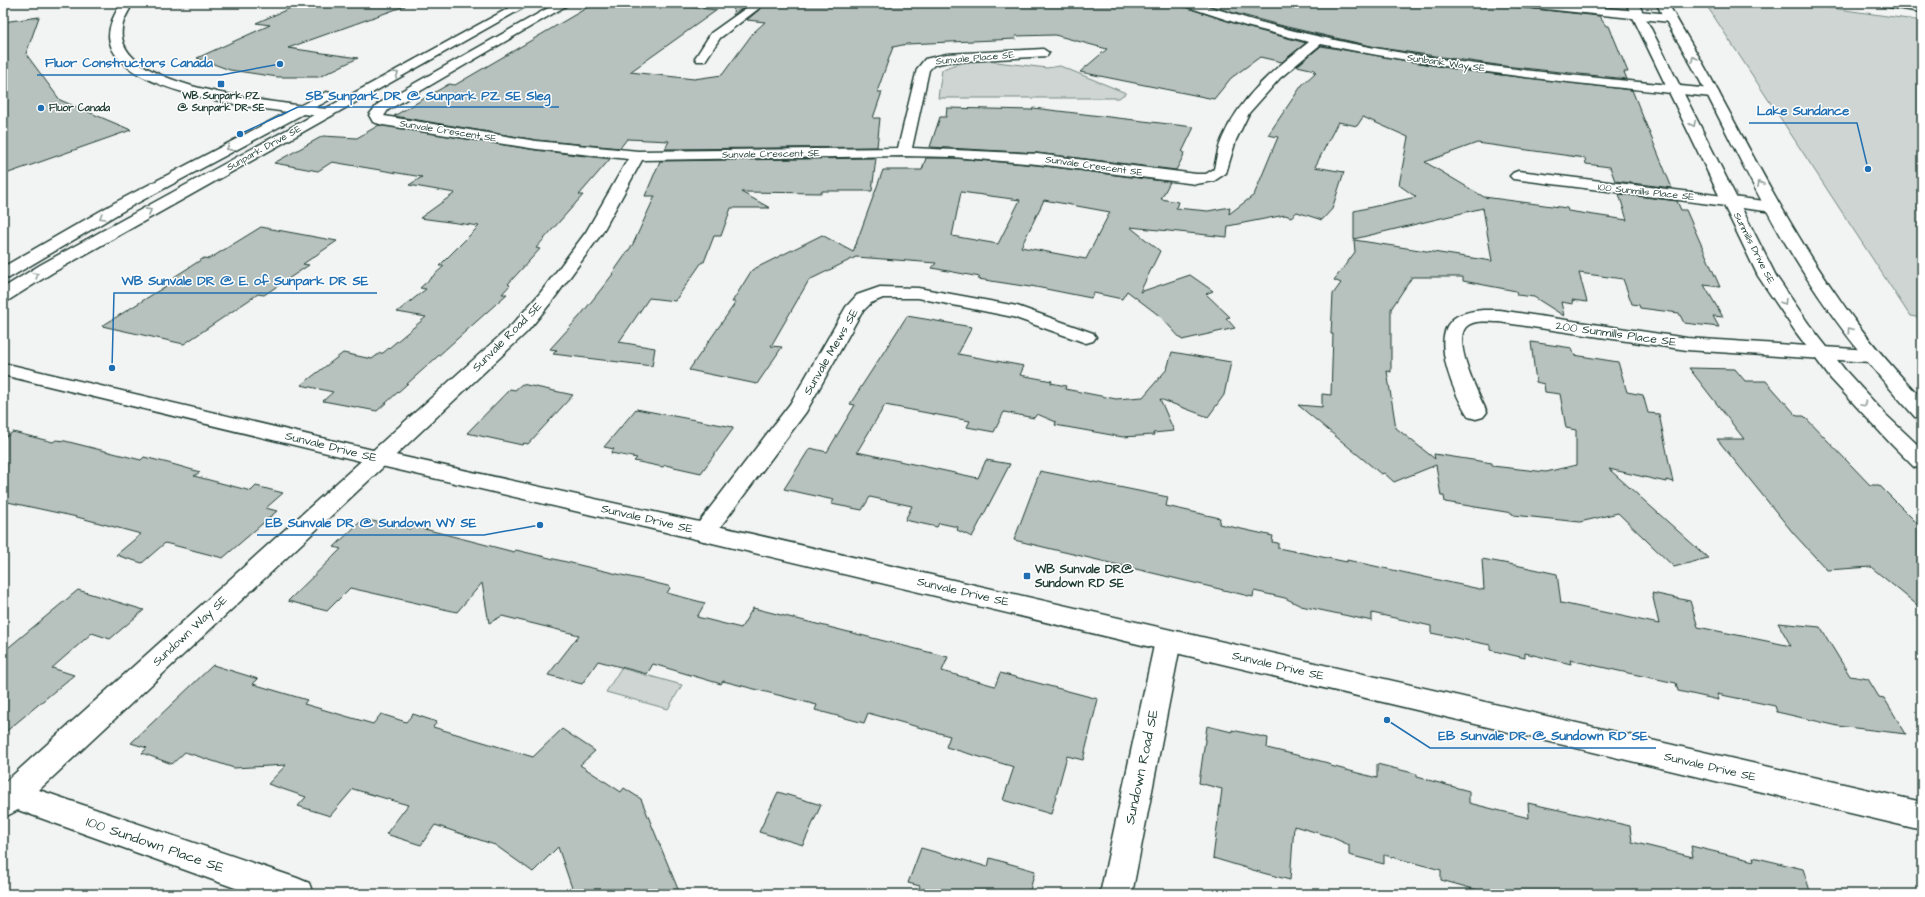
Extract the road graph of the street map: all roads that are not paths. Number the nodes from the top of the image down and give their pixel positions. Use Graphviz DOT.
graph roads {
  1 [pos="127,3"];
  2 [pos="501,3"];
  3 [pos="526,3"];
  4 [pos="565,3"];
  5 [pos="760,3"];
  6 [pos="1186,3"];
  7 [pos="1517,3"];
  8 [pos="1632,3"];
  9 [pos="1662,3"];
  10 [pos="1882,3"];
  11 [pos="1922,9"];
  12 [pos="481,13"];
  13 [pos="1638,15"];
  14 [pos="1670,18"];
  15 [pos="1317,41"];
  16 [pos="1043,53"];
  17 [pos="700,58"];
  18 [pos="1675,90"];
  19 [pos="335,91"];
  20 [pos="1712,93"];
  21 [pos="300,110"];
  22 [pos="326,114"];
  23 [pos="904,152"];
  24 [pos="638,156"];
  25 [pos="1518,176"];
  26 [pos="1731,202"];
  27 [pos="1773,207"];
  28 [pos="3,274"];
  29 [pos="3,296"];
  30 [pos="1086,337"];
  31 [pos="1819,352"];
  32 [pos="1870,356"];
  33 [pos="3,369"];
  34 [pos="1476,412"];
  35 [pos="1922,412"];
  36 [pos="378,458"];
  37 [pos="1922,462"];
  38 [pos="704,532"];
  39 [pos="1168,641"];
  40 [pos="8,800"];
  41 [pos="1922,816"];
  42 [pos="296,894"];
  43 [pos="1116,894"];
  1 -- 21 [label="street"];
  2 -- 12 [label="street"];
  22 -- 3 [label="street, Sunpark Drive SE, one-way"];
  4 -- 24 [label="street, Sunvale Crescent SE"];
  5 -- 17 [label="street"];
  6 -- 15 [label="street, Sunbank Way SE"];
  7 -- 13 [label="street"];
  8 -- 13 [label="street, Sunmills Drive SE"];
  9 -- 14 [label="street"];
  10 -- 11 [label="street"];
  13 -- 14 [label="street"];
  13 -- 18 [label="street, Sunmills Drive SE"];
  20 -- 14 [label="street, one-way"];
  15 -- 18 [label="street, Sunbank Way SE"];
  15 -- 23 [label="street, Sunvale Crescent SE"];
  16 -- 23 [label="street, Sunvale Place SE"];
  18 -- 20 [label="street, Sunbank Way SE"];
  18 -- 26 [label="street, Sunmills Drive SE, one-way"];
  19 -- 21 [label="street, Sunpark Drive SE"];
  27 -- 20 [label="street, one-way"];
  21 -- 22 [label="street"];
  21 -- 28 [label="street, Sunpark Drive SE, one-way"];
  29 -- 22 [label="street, Sunpark Drive SE, one-way"];
  23 -- 24 [label="street, Sunvale Crescent SE"];
  24 -- 36 [label="street, Sunvale Road SE"];
  25 -- 26 [label="street, 100 Sunmills Place SE"];
  26 -- 27 [label="street, 100 Sunmills Place SE"];
  26 -- 31 [label="street, Sunmills Drive SE, one-way"];
  32 -- 27 [label="street, one-way"];
  30 -- 38 [label="street, Sunvale Mews SE"];
  31 -- 32 [label="street, 200 Sunmills Place SE"];
  31 -- 34 [label="street, 200 Sunmills Place SE"];
  31 -- 37 [label="street, Sunmills Drive SE, one-way"];
  32 -- 35 [label="street"];
  33 -- 36 [label="street, Sunvale Drive SE"];
  36 -- 38 [label="street, Sunvale Drive SE"];
  36 -- 40 [label="street, Sundown Way SE"];
  38 -- 39 [label="street, Sunvale Drive SE"];
  39 -- 41 [label="street, Sunvale Drive SE"];
  39 -- 43 [label="street, Sundown Road SE"];
  40 -- 42 [label="street, 100 Sundown Place SE"];
}
